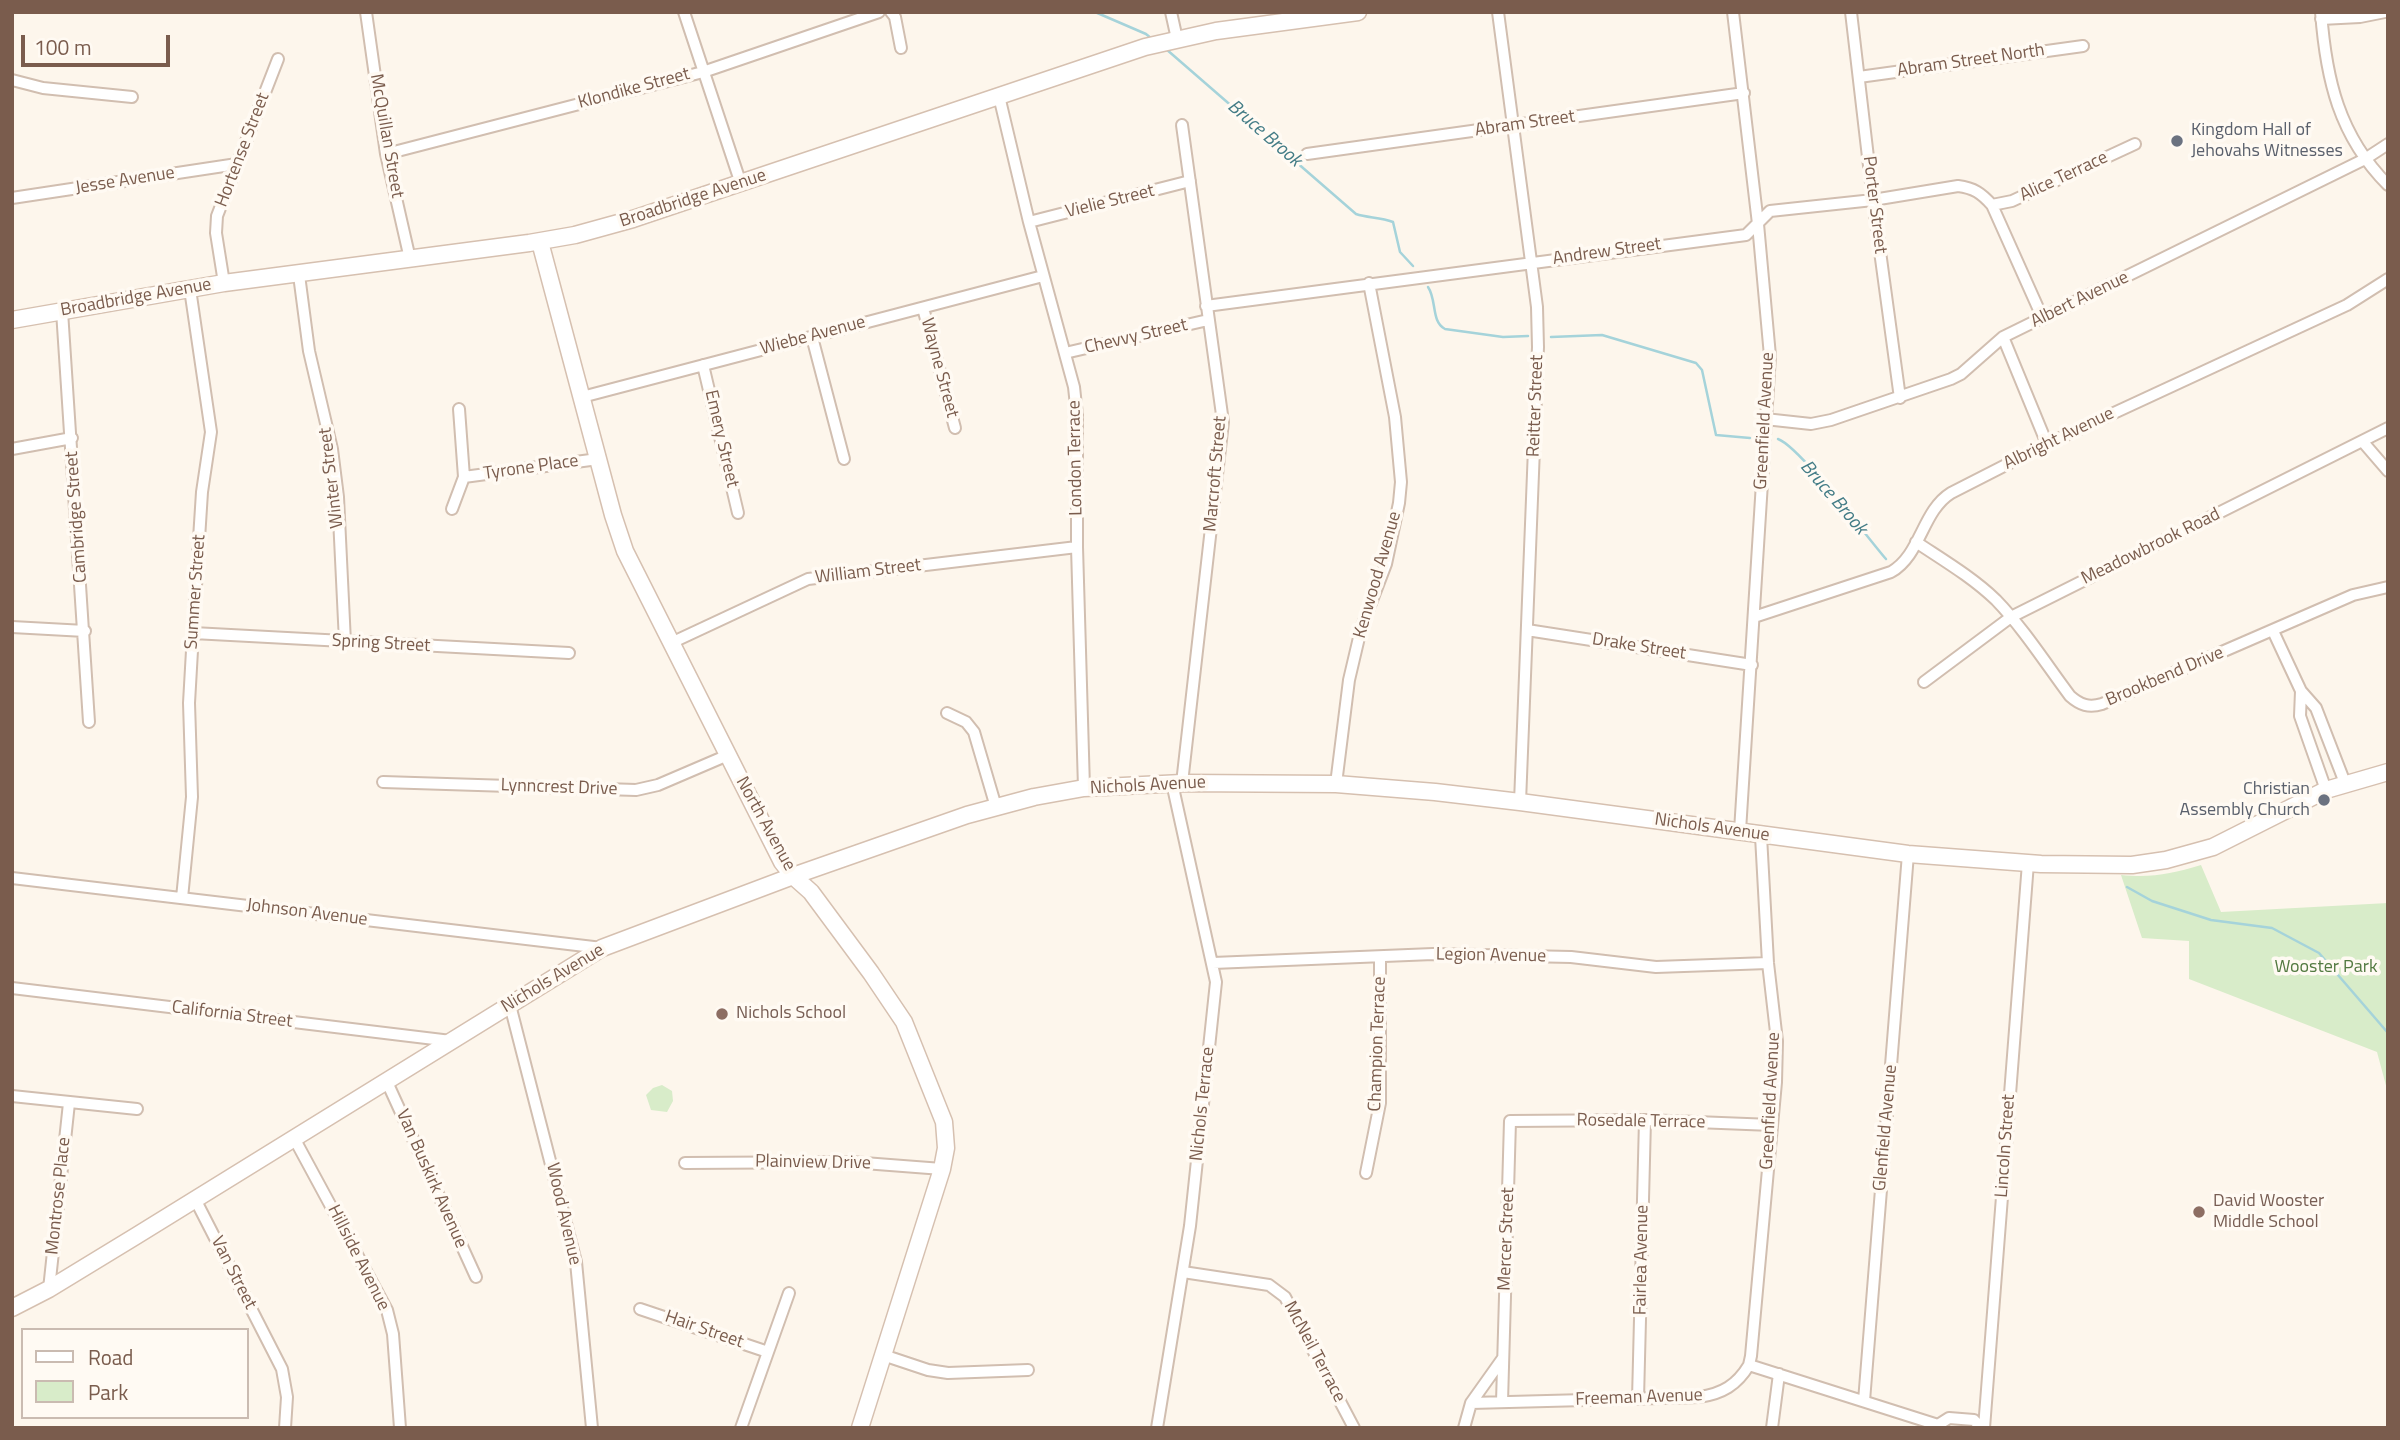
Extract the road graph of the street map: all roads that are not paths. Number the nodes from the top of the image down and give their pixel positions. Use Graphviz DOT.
graph roads {
  1 [pos="366,12"];
  2 [pos="684,12"];
  3 [pos="879,12"];
  4 [pos="891,12"];
  5 [pos="1171,12"];
  6 [pos="1358,12"];
  7 [pos="1498,12"];
  8 [pos="1733,12"];
  9 [pos="1851,12"];
  10 [pos="2385,12"];
  11 [pos="2321,15"];
  12 [pos="1172,41"];
  13 [pos="2083,46"];
  14 [pos="901,48"];
  15 [pos="278,59"];
  16 [pos="703,72"];
  17 [pos="1859,77"];
  18 [pos="12,80"];
  19 [pos="1744,93"];
  20 [pos="999,96"];
  21 [pos="132,97"];
  22 [pos="1181,125"];
  23 [pos="1514,126"];
  24 [pos="2134,144"];
  25 [pos="2388,144"];
  26 [pos="386,154"];
  27 [pos="1307,154"];
  28 [pos="2365,159"];
  29 [pos="237,164"];
  30 [pos="1190,181"];
  31 [pos="741,184"];
  32 [pos="2388,185"];
  33 [pos="12,198"];
  34 [pos="1873,200"];
  35 [pos="1992,205"];
  36 [pos="1029,222"];
  37 [pos="1758,224"];
  38 [pos="540,242"];
  39 [pos="410,259"];
  40 [pos="1531,262"];
  41 [pos="299,275"];
  42 [pos="1044,276"];
  43 [pos="2388,279"];
  44 [pos="224,283"];
  45 [pos="1369,283"];
  46 [pos="190,289"];
  47 [pos="1206,306"];
  48 [pos="923,307"];
  49 [pos="62,311"];
  50 [pos="2042,319"];
  51 [pos="12,320"];
  52 [pos="1208,320"];
  53 [pos="812,337"];
  54 [pos="2003,337"];
  55 [pos="1065,353"];
  56 [pos="703,365"];
  57 [pos="582,397"];
  58 [pos="1900,398"];
  59 [pos="459,408"];
  60 [pos="1765,419"];
  61 [pos="955,428"];
  62 [pos="2388,428"];
  63 [pos="72,438"];
  64 [pos="2363,442"];
  65 [pos="2047,444"];
  66 [pos="12,449"];
  67 [pos="844,459"];
  68 [pos="598,460"];
  69 [pos="2388,471"];
  70 [pos="464,477"];
  71 [pos="452,509"];
  72 [pos="738,513"];
  73 [pos="1916,542"];
  74 [pos="1077,547"];
  75 [pos="2388,587"];
  76 [pos="1754,617"];
  77 [pos="2011,617"];
  78 [pos="12,627"];
  79 [pos="1527,629"];
  80 [pos="85,631"];
  81 [pos="2273,631"];
  82 [pos="193,633"];
  83 [pos="345,642"];
  84 [pos="671,643"];
  85 [pos="569,653"];
  86 [pos="1752,665"];
  87 [pos="1924,682"];
  88 [pos="2301,691"];
  89 [pos="947,713"];
  90 [pos="89,722"];
  91 [pos="728,755"];
  92 [pos="2388,772"];
  93 [pos="383,782"];
  94 [pos="1177,783"];
  95 [pos="2345,783"];
  96 [pos="1336,784"];
  97 [pos="1084,788"];
  98 [pos="2326,790"];
  99 [pos="1520,802"];
  100 [pos="996,807"];
  101 [pos="1740,831"];
  102 [pos="1761,836"];
  103 [pos="1908,854"];
  104 [pos="2028,863"];
  105 [pos="793,876"];
  106 [pos="12,878"];
  107 [pos="182,898"];
  108 [pos="602,947"];
  109 [pos="1380,957"];
  110 [pos="1213,963"];
  111 [pos="1769,963"];
  112 [pos="12,988"];
  113 [pos="510,1005"];
  114 [pos="453,1041"];
  115 [pos="387,1082"];
  116 [pos="12,1096"];
  117 [pos="69,1103"];
  118 [pos="137,1110"];
  119 [pos="1645,1120"];
  120 [pos="1510,1121"];
  121 [pos="1772,1125"];
  122 [pos="294,1139"];
  123 [pos="685,1163"];
  124 [pos="942,1169"];
  125 [pos="1366,1172"];
  126 [pos="195,1199"];
  127 [pos="1183,1272"];
  128 [pos="476,1276"];
  129 [pos="49,1289"];
  130 [pos="789,1293"];
  131 [pos="12,1308"];
  132 [pos="640,1309"];
  133 [pos="768,1352"];
  134 [pos="883,1355"];
  135 [pos="1503,1358"];
  136 [pos="1749,1365"];
  137 [pos="1028,1370"];
  138 [pos="1779,1374"];
  139 [pos="1638,1399"];
  140 [pos="1864,1401"];
  141 [pos="1502,1402"];
  142 [pos="1471,1403"];
  143 [pos="1939,1427"];
  144 [pos="285,1428"];
  145 [pos="400,1428"];
  146 [pos="592,1428"];
  147 [pos="741,1428"];
  148 [pos="860,1428"];
  149 [pos="1157,1428"];
  150 [pos="1354,1428"];
  151 [pos="1464,1428"];
  152 [pos="1772,1428"];
  153 [pos="1982,1428"];
  1 -- 26 [label="street, McQuillan Street"];
  2 -- 16 [label="street"];
  3 -- 16 [label="street, Klondike Street"];
  4 -- 14 [label="street"];
  5 -- 12 [label="street"];
  6 -- 12 [label="main road, Broadbridge Avenue"];
  7 -- 23 [label="street, Reitter Street"];
  8 -- 19 [label="street, Greenfield Avenue"];
  9 -- 17 [label="street, Porter Street"];
  10 -- 11 [label="street"];
  11 -- 28 [label="street"];
  12 -- 20 [label="main road, Broadbridge Avenue"];
  13 -- 17 [label="street, Abram Street North"];
  15 -- 29 [label="street, Hortense Street"];
  16 -- 26 [label="street, Klondike Street"];
  16 -- 31 [label="street"];
  17 -- 34 [label="street, Porter Street"];
  18 -- 21 [label="street"];
  19 -- 23 [label="street, Abram Street"];
  19 -- 37 [label="street, Greenfield Avenue"];
  20 -- 31 [label="main road, Broadbridge Avenue"];
  20 -- 36 [label="street, London Terrace"];
  22 -- 30 [label="street, Marcroft Street"];
  23 -- 27 [label="street, Abram Street"];
  23 -- 40 [label="street, Reitter Street"];
  24 -- 35 [label="street, Alice Terrace"];
  25 -- 28 [label="street, Albert Avenue"];
  26 -- 39 [label="street, McQuillan Street"];
  28 -- 32 [label="street"];
  28 -- 50 [label="street, Albert Avenue"];
  29 -- 33 [label="street, Jesse Avenue"];
  29 -- 44 [label="street, Hortense Street"];
  30 -- 36 [label="street, Vielie Street"];
  30 -- 47 [label="street, Marcroft Street"];
  31 -- 38 [label="main road, Broadbridge Avenue"];
  34 -- 35 [label="street, Andrew Street"];
  34 -- 37 [label="street, Andrew Street"];
  34 -- 58 [label="street, Porter Street"];
  35 -- 50 [label="street"];
  36 -- 42 [label="street, London Terrace"];
  37 -- 40 [label="street, Andrew Street"];
  37 -- 60 [label="street, Greenfield Avenue"];
  38 -- 39 [label="main road, Broadbridge Avenue"];
  38 -- 57 [label="main road, North Avenue"];
  39 -- 41 [label="main road, Broadbridge Avenue"];
  40 -- 45 [label="street, Andrew Street"];
  40 -- 79 [label="street, Reitter Street"];
  41 -- 44 [label="main road, Broadbridge Avenue"];
  41 -- 83 [label="street, Winter Street"];
  42 -- 48 [label="street, Wiebe Avenue"];
  42 -- 55 [label="street, London Terrace"];
  43 -- 65 [label="street, Albright Avenue"];
  44 -- 46 [label="main road, Broadbridge Avenue"];
  45 -- 47 [label="street, Andrew Street"];
  45 -- 96 [label="street, Kenwood Avenue"];
  46 -- 49 [label="main road, Broadbridge Avenue"];
  46 -- 82 [label="street, Summer Street"];
  47 -- 52 [label="street, Marcroft Street"];
  48 -- 53 [label="street, Wiebe Avenue"];
  48 -- 61 [label="street, Wayne Street"];
  49 -- 51 [label="main road, Broadbridge Avenue"];
  49 -- 63 [label="street, Cambridge Street"];
  50 -- 54 [label="street, Albert Avenue"];
  52 -- 55 [label="street, Chevvy Street"];
  52 -- 94 [label="street, Marcroft Street"];
  53 -- 56 [label="street, Wiebe Avenue"];
  53 -- 67 [label="street"];
  54 -- 58 [label="street, Albert Avenue"];
  54 -- 65 [label="street"];
  55 -- 74 [label="street, London Terrace"];
  56 -- 57 [label="street, Wiebe Avenue"];
  56 -- 72 [label="street, Emery Street"];
  57 -- 68 [label="main road, North Avenue"];
  58 -- 60 [label="street, Albert Avenue"];
  59 -- 70 [label="street, Tyrone Place"];
  60 -- 76 [label="street, Greenfield Avenue"];
  62 -- 64 [label="street, Meadowbrook Road"];
  63 -- 66 [label="street"];
  63 -- 80 [label="street, Cambridge Street"];
  64 -- 69 [label="street"];
  64 -- 77 [label="street, Meadowbrook Road"];
  65 -- 73 [label="street, Albright Avenue"];
  68 -- 70 [label="street, Tyrone Place"];
  68 -- 84 [label="main road, North Avenue"];
  70 -- 71 [label="street, Tyrone Place"];
  73 -- 76 [label="street, Albright Avenue"];
  73 -- 77 [label="street, Brookbend Drive"];
  74 -- 84 [label="street, William Street"];
  74 -- 97 [label="street, London Terrace"];
  75 -- 81 [label="street, Brookbend Drive"];
  76 -- 86 [label="street, Greenfield Avenue"];
  77 -- 81 [label="street, Brookbend Drive"];
  77 -- 87 [label="street, Meadowbrook Road"];
  78 -- 80 [label="street"];
  79 -- 86 [label="street, Drake Street"];
  79 -- 99 [label="street, Reitter Street"];
  80 -- 90 [label="street, Cambridge Street"];
  81 -- 88 [label="street"];
  82 -- 83 [label="street, Spring Street"];
  82 -- 107 [label="street, Summer Street"];
  83 -- 85 [label="street, Spring Street"];
  84 -- 91 [label="main road, North Avenue"];
  86 -- 101 [label="street, Greenfield Avenue"];
  88 -- 95 [label="street"];
  88 -- 98 [label="street"];
  89 -- 100 [label="street"];
  91 -- 93 [label="street, Lynncrest Drive"];
  91 -- 105 [label="main road, North Avenue"];
  92 -- 95 [label="main road, Nichols Avenue"];
  94 -- 96 [label="main road, Nichols Avenue"];
  94 -- 97 [label="main road, Nichols Avenue"];
  94 -- 110 [label="street, Nichols Terrace"];
  95 -- 98 [label="main road, Nichols Avenue"];
  96 -- 99 [label="main road, Nichols Avenue"];
  97 -- 100 [label="main road, Nichols Avenue"];
  98 -- 104 [label="main road, Nichols Avenue"];
  99 -- 101 [label="main road, Nichols Avenue"];
  100 -- 105 [label="main road, Nichols Avenue"];
  101 -- 102 [label="main road, Nichols Avenue"];
  102 -- 103 [label="main road, Nichols Avenue"];
  102 -- 111 [label="street, Greenfield Avenue"];
  103 -- 104 [label="main road, Nichols Avenue"];
  103 -- 140 [label="street, Glenfield Avenue"];
  104 -- 153 [label="street, Lincoln Street"];
  105 -- 108 [label="main road, Nichols Avenue"];
  105 -- 124 [label="main road, North Avenue"];
  106 -- 107 [label="street, Johnson Avenue"];
  107 -- 108 [label="street, Johnson Avenue"];
  108 -- 113 [label="main road, Nichols Avenue"];
  109 -- 110 [label="street, Legion Avenue"];
  109 -- 111 [label="street, Legion Avenue"];
  109 -- 125 [label="street, Champion Terrace"];
  110 -- 127 [label="street, Nichols Terrace"];
  111 -- 121 [label="street, Greenfield Avenue"];
  112 -- 114 [label="street, California Street"];
  113 -- 114 [label="main road, Nichols Avenue"];
  113 -- 146 [label="street, Wood Avenue"];
  114 -- 115 [label="main road, Nichols Avenue"];
  115 -- 122 [label="main road, Nichols Avenue"];
  115 -- 128 [label="street, Van Buskirk Avenue"];
  116 -- 117 [label="street"];
  117 -- 118 [label="street"];
  117 -- 129 [label="street, Montrose Place"];
  119 -- 120 [label="street, Rosedale Terrace"];
  119 -- 121 [label="street, Rosedale Terrace"];
  119 -- 139 [label="street, Fairlea Avenue"];
  120 -- 135 [label="street, Mercer Street"];
  121 -- 136 [label="street, Greenfield Avenue"];
  122 -- 126 [label="main road, Nichols Avenue"];
  122 -- 145 [label="street, Hillside Avenue"];
  123 -- 124 [label="street, Plainview Drive"];
  124 -- 134 [label="main road, North Avenue"];
  126 -- 129 [label="main road, Nichols Avenue"];
  126 -- 144 [label="street, Van Street"];
  127 -- 149 [label="street, Nichols Terrace"];
  127 -- 150 [label="street, McNeil Terrace"];
  129 -- 131 [label="main road, Nichols Avenue"];
  130 -- 133 [label="street"];
  132 -- 133 [label="street, Hair Street"];
  133 -- 147 [label="street"];
  134 -- 137 [label="street"];
  134 -- 148 [label="main road, North Avenue"];
  135 -- 141 [label="street, Mercer Street"];
  135 -- 142 [label="street"];
  136 -- 138 [label="street"];
  136 -- 139 [label="street, Freeman Avenue"];
  138 -- 140 [label="street"];
  138 -- 152 [label="street"];
  139 -- 141 [label="street, Freeman Avenue"];
  140 -- 143 [label="street"];
  141 -- 142 [label="street, Freeman Avenue"];
  142 -- 151 [label="street"];
  143 -- 153 [label="street"];
}
